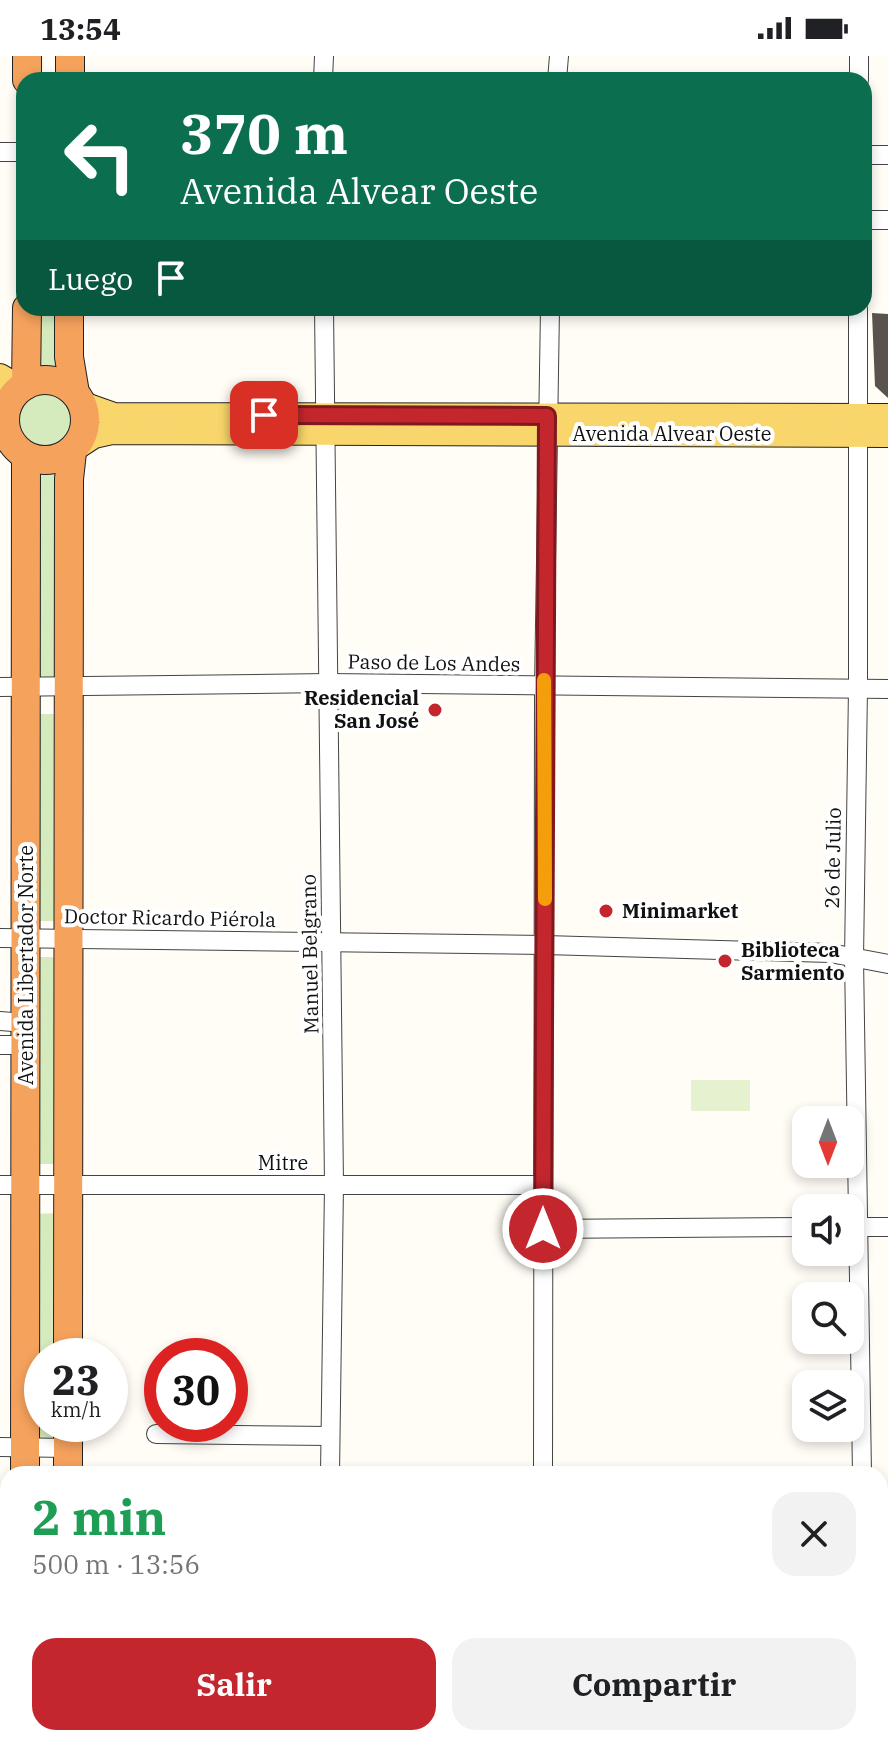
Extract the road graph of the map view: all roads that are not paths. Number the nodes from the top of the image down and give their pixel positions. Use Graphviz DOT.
graph roads {
  1 [pos="26,316"];
  2 [pos="69,316"];
  3 [pos="324,316"];
  4 [pos="550,316"];
  5 [pos="858,316"];
  6 [pos="12,388"];
  7 [pos="79,398"];
  8 [pos="888,416"];
  9 [pos="324,424"];
  10 [pos="547,424"];
  11 [pos="856,425"];
  12 [pos="888,435"];
  13 [pos="74,450"];
  14 [pos="15,452"];
  15 [pos="328,683"];
  16 [pos="14,687"];
  17 [pos="71,687"];
  18 [pos="544,688"];
  19 [pos="858,688"];
  20 [pos="888,689"];
  21 [pos="68,937"];
  22 [pos="13,938"];
  23 [pos="333,943"];
  24 [pos="545,945"];
  25 [pos="854,958"];
  26 [pos="888,964"];
  27 [pos="13,1034"];
  28 [pos="12,1184"];
  29 [pos="67,1185"];
  30 [pos="334,1185"];
  31 [pos="543,1185"];
  32 [pos="855,1194"];
  33 [pos="792,1227"];
  34 [pos="864,1227"];
  35 [pos="888,1227"];
  36 [pos="543,1229"];
  37 [pos="856,1266"];
  38 [pos="68,1338"];
  39 [pos="248,1435"];
  40 [pos="330,1436"];
  41 [pos="68,1449"];
  42 [pos="16,1456"];
  43 [pos="330,1466"];
  44 [pos="543,1466"];
  45 [pos="862,1466"];
  1 -- 6 [label="highway"];
  2 -- 7 [label="highway"];
  3 -- 9 [label="street, Manuel Belgrano"];
  4 -- 10 [label="street"];
  5 -- 11 [label="street, 26 de Julio"];
  6 -- 7 [label="highway"];
  6 -- 14 [label="highway"];
  7 -- 9 [label="main road, Avenida Alvear Oeste"];
  7 -- 13 [label="highway"];
  8 -- 11 [label="main road, Avenida Alvear Oeste"];
  9 -- 10 [label="main road, Avenida Alvear Oeste"];
  9 -- 13 [label="main road, Avenida Alvear Oeste"];
  9 -- 15 [label="street, Manuel Belgrano"];
  10 -- 11 [label="main road, Avenida Alvear Oeste"];
  10 -- 18 [label="street"];
  11 -- 12 [label="main road, Avenida Alvear Oeste"];
  11 -- 19 [label="street, 26 de Julio"];
  13 -- 14 [label="highway"];
  13 -- 17 [label="highway, Avenida Libertador Norte"];
  14 -- 16 [label="highway, Avenida Libertador Norte"];
  15 -- 17 [label="street, Paso de Los Andes"];
  15 -- 18 [label="street, Paso de Los Andes"];
  15 -- 23 [label="street, Manuel Belgrano"];
  16 -- 17 [label="street, Paso de Los Andes"];
  16 -- 22 [label="highway, Avenida Libertador Norte"];
  17 -- 21 [label="highway, Avenida Libertador Norte"];
  18 -- 19 [label="street, Paso de Los Andes"];
  18 -- 24 [label="street"];
  19 -- 20 [label="street, Paso de Los Andes"];
  19 -- 25 [label="street, 26 de Julio"];
  21 -- 22 [label="street, Doctor Ricardo Piérola"];
  21 -- 23 [label="street, Doctor Ricardo Piérola"];
  21 -- 29 [label="highway, Avenida Libertador Norte"];
  22 -- 27 [label="highway, Avenida Libertador Norte"];
  23 -- 24 [label="street, Doctor Ricardo Piérola"];
  23 -- 30 [label="street, Manuel Belgrano"];
  24 -- 25 [label="street, Doctor Ricardo Piérola"];
  24 -- 31 [label="street"];
  25 -- 26 [label="street, Doctor Ricardo Piérola"];
  25 -- 32 [label="street, 26 de Julio"];
  27 -- 28 [label="highway, Avenida Libertador Norte"];
  28 -- 29 [label="street, Mitre"];
  28 -- 42 [label="highway, Avenida Libertador Norte"];
  29 -- 30 [label="street, Mitre"];
  29 -- 38 [label="highway, Avenida Libertador Norte"];
  30 -- 31 [label="street, Mitre"];
  30 -- 40 [label="street, Manuel Belgrano"];
  31 -- 36 [label="street"];
  33 -- 36 [label="street"];
  34 -- 35 [label="street"];
  36 -- 44 [label="street"];
  37 -- 45 [label="street, 26 de Julio"];
  39 -- 40 [label="street"];
  40 -- 43 [label="street, Manuel Belgrano"];
  41 -- 42 [label="street"];
}
